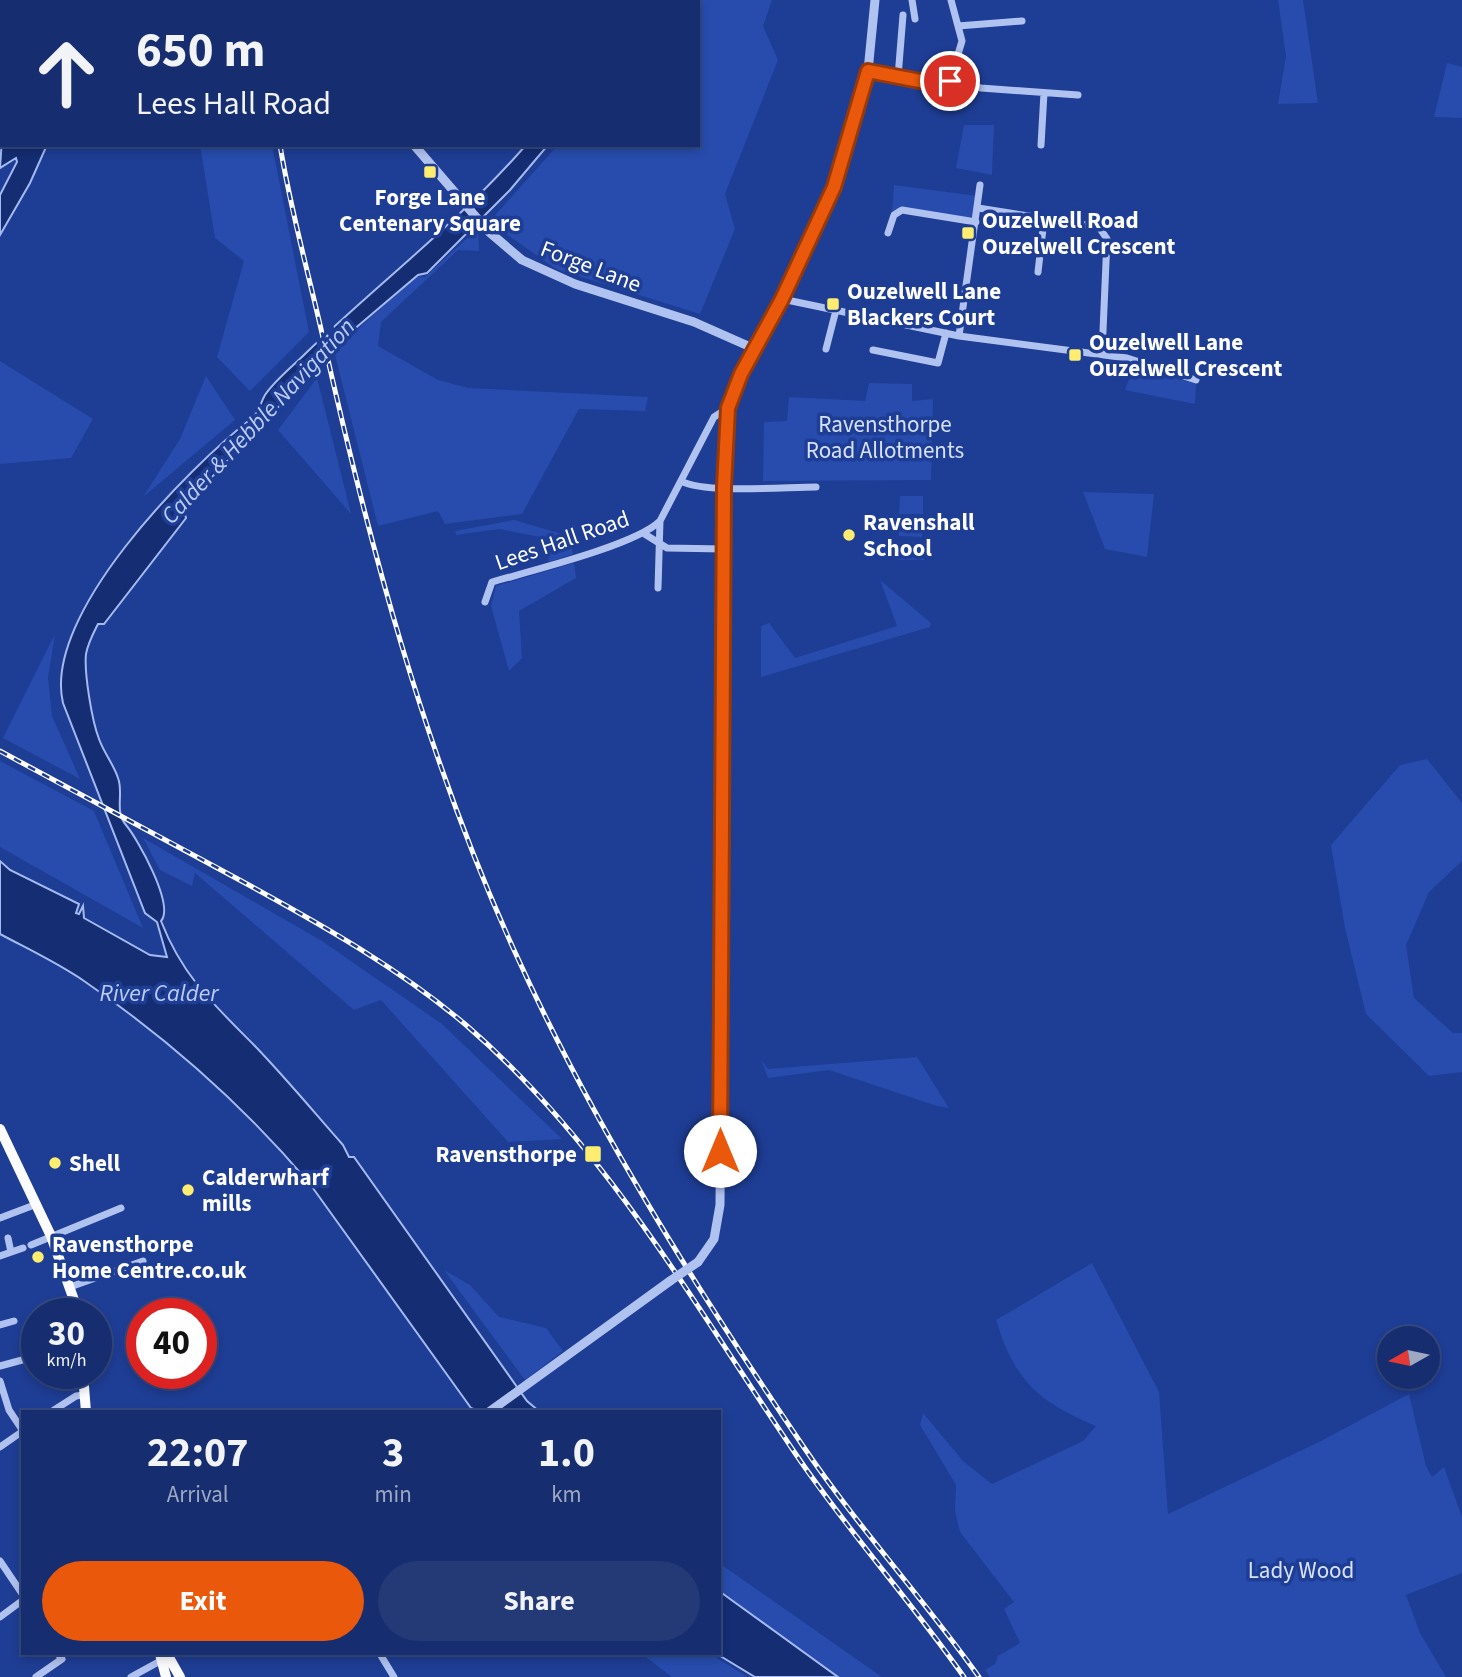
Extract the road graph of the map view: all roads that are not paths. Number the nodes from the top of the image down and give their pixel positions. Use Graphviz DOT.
graph roads {
  1 [pos="875,0"];
  2 [pos="912,0"];
  3 [pos="951,0"];
  4 [pos="903,15"];
  5 [pos="915,19"];
  6 [pos="1022,21"];
  7 [pos="958,26"];
  8 [pos="868,71"];
  9 [pos="898,77"];
  10 [pos="950,81"];
  11 [pos="1044,93"];
  12 [pos="1078,95"];
  13 [pos="1041,145"];
  14 [pos="416,147"];
  15 [pos="980,185"];
  16 [pos="978,208"];
  17 [pos="1044,220"];
  18 [pos="976,222"];
  19 [pos="888,233"];
  20 [pos="1038,272"];
  21 [pos="782,299"];
  22 [pos="836,310"];
  23 [pos="946,333"];
  24 [pos="959,336"];
  25 [pos="755,349"];
  26 [pos="825,349"];
  27 [pos="873,350"];
  28 [pos="1102,354"];
  29 [pos="1196,380"];
  30 [pos="728,408"];
  31 [pos="681,481"];
  32 [pos="724,487"];
  33 [pos="816,487"];
  34 [pos="660,521"];
  35 [pos="643,533"];
  36 [pos="659,545"];
  37 [pos="724,549"];
  38 [pos="658,588"];
  39 [pos="485,602"];
  40 [pos="0,1129"];
  41 [pos="37,1204"];
  42 [pos="121,1208"];
  43 [pos="0,1217"];
  44 [pos="51,1236"];
  45 [pos="8,1238"];
  46 [pos="12,1252"];
  47 [pos="0,1256"];
  48 [pos="143,1261"];
  49 [pos="69,1287"];
  50 [pos="73,1298"];
  51 [pos="14,1321"];
  52 [pos="0,1325"];
  53 [pos="21,1360"];
  54 [pos="0,1366"];
  55 [pos="0,1381"];
  56 [pos="84,1389"];
  57 [pos="84,1395"];
  58 [pos="54,1410"];
  59 [pos="86,1410"];
  60 [pos="492,1410"];
  61 [pos="21,1428"];
  62 [pos="21,1432"];
  63 [pos="0,1447"];
  64 [pos="0,1561"];
  65 [pos="21,1598"];
  66 [pos="21,1601"];
  67 [pos="0,1617"];
  68 [pos="59,1655"];
  69 [pos="164,1655"];
  70 [pos="381,1655"];
  71 [pos="36,1677"];
  72 [pos="131,1677"];
  73 [pos="166,1677"];
  74 [pos="180,1677"];
  75 [pos="394,1677"];
  1 -- 8 [label="street, Lees Hall Road"];
  2 -- 5 [label="street"];
  3 -- 7 [label="street"];
  4 -- 9 [label="street"];
  6 -- 7 [label="street"];
  7 -- 10 [label="street"];
  8 -- 9 [label="street"];
  8 -- 21 [label="street, Lees Hall Road"];
  9 -- 10 [label="street"];
  10 -- 11 [label="street"];
  11 -- 12 [label="street"];
  11 -- 13 [label="street"];
  14 -- 25 [label="street, Forge Lane"];
  15 -- 16 [label="street"];
  16 -- 17 [label="street"];
  16 -- 18 [label="street"];
  17 -- 20 [label="street"];
  17 -- 28 [label="street"];
  18 -- 19 [label="street"];
  18 -- 24 [label="street"];
  21 -- 22 [label="street"];
  21 -- 25 [label="street, Lees Hall Road"];
  22 -- 23 [label="street"];
  22 -- 26 [label="street"];
  23 -- 24 [label="street"];
  23 -- 27 [label="street"];
  24 -- 28 [label="street"];
  25 -- 30 [label="street, Lees Hall Road"];
  28 -- 29 [label="street"];
  30 -- 31 [label="street, Lees Hall Road"];
  30 -- 32 [label="street"];
  31 -- 32 [label="street"];
  31 -- 34 [label="street, Lees Hall Road"];
  32 -- 33 [label="street"];
  32 -- 37 [label="street"];
  34 -- 35 [label="street, Lees Hall Road"];
  34 -- 36 [label="street, Lees Hall Road"];
  35 -- 36 [label="street"];
  35 -- 39 [label="street, Lees Hall Road"];
  36 -- 37 [label="street"];
  36 -- 38 [label="street, Lees Hall Road"];
  37 -- 60 [label="street, bridge"];
  40 -- 41 [label="highway"];
  41 -- 43 [label="street"];
  41 -- 44 [label="highway"];
  42 -- 44 [label="street"];
  44 -- 46 [label="street"];
  44 -- 49 [label="highway"];
  45 -- 46 [label="street"];
  46 -- 47 [label="street"];
  48 -- 49 [label="street"];
  49 -- 50 [label="highway"];
  51 -- 52 [label="street"];
  53 -- 54 [label="street"];
  55 -- 61 [label="street"];
  56 -- 57 [label="highway"];
  57 -- 58 [label="street"];
  57 -- 59 [label="highway"];
  62 -- 63 [label="street"];
  64 -- 65 [label="street"];
  66 -- 67 [label="street"];
  68 -- 71 [label="street"];
  69 -- 72 [label="street"];
  69 -- 73 [label="highway"];
  69 -- 74 [label="highway"];
  70 -- 75 [label="street"];
}
